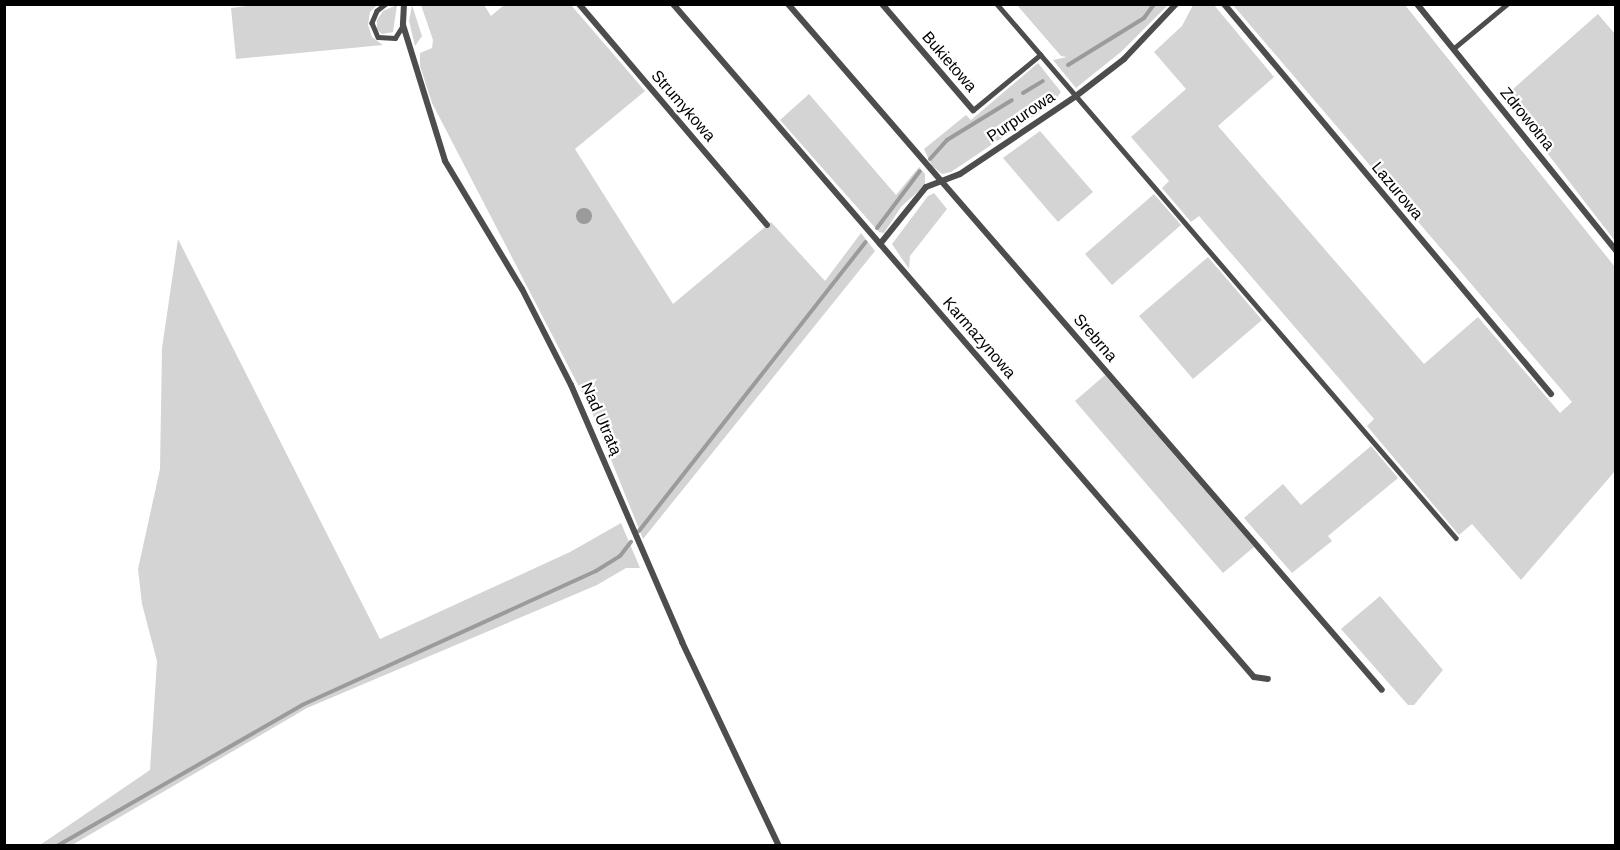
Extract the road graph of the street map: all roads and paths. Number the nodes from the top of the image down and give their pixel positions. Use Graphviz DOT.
graph roads {
  1 [pos="386,4"];
  2 [pos="579,4"];
  3 [pos="673,4"];
  4 [pos="788,4"];
  5 [pos="882,4"];
  6 [pos="997,4"];
  7 [pos="1176,4"];
  8 [pos="1224,4"];
  9 [pos="1417,4"];
  10 [pos="1507,4"];
  11 [pos="404,5"];
  12 [pos="403,25"];
  13 [pos="1453,49"];
  14 [pos="1040,55"];
  15 [pos="1076,96"];
  16 [pos="973,110"];
  17 [pos="943,183"];
  18 [pos="767,225"];
  19 [pos="880,244"];
  20 [pos="1616,251"];
  21 [pos="1551,394"];
  22 [pos="1456,538"];
  23 [pos="1268,679"];
  24 [pos="1382,690"];
  25 [pos="779,846"];
  1 -- 12 [label="lane"];
  2 -- 18 [label="street, Strumykowa"];
  3 -- 19 [label="street, Karmazynowa"];
  4 -- 17 [label="street, Srebrna"];
  5 -- 16 [label="street, Bukietowa"];
  6 -- 14 [label="lane"];
  7 -- 15 [label="street, Purpurowa"];
  8 -- 21 [label="street, Lazurowa"];
  9 -- 13 [label="street, Zdrowotna"];
  10 -- 13 [label="lane"];
  11 -- 12 [label="street, Nad Utratą"];
  12 -- 25 [label="street, Nad Utratą"];
  13 -- 20 [label="street, Zdrowotna"];
  14 -- 15 [label="lane"];
  14 -- 16 [label="lane"];
  15 -- 17 [label="street, Purpurowa"];
  15 -- 22 [label="lane"];
  17 -- 19 [label="street, Purpurowa"];
  17 -- 24 [label="street, Srebrna"];
  19 -- 23 [label="street, Karmazynowa"];
}
